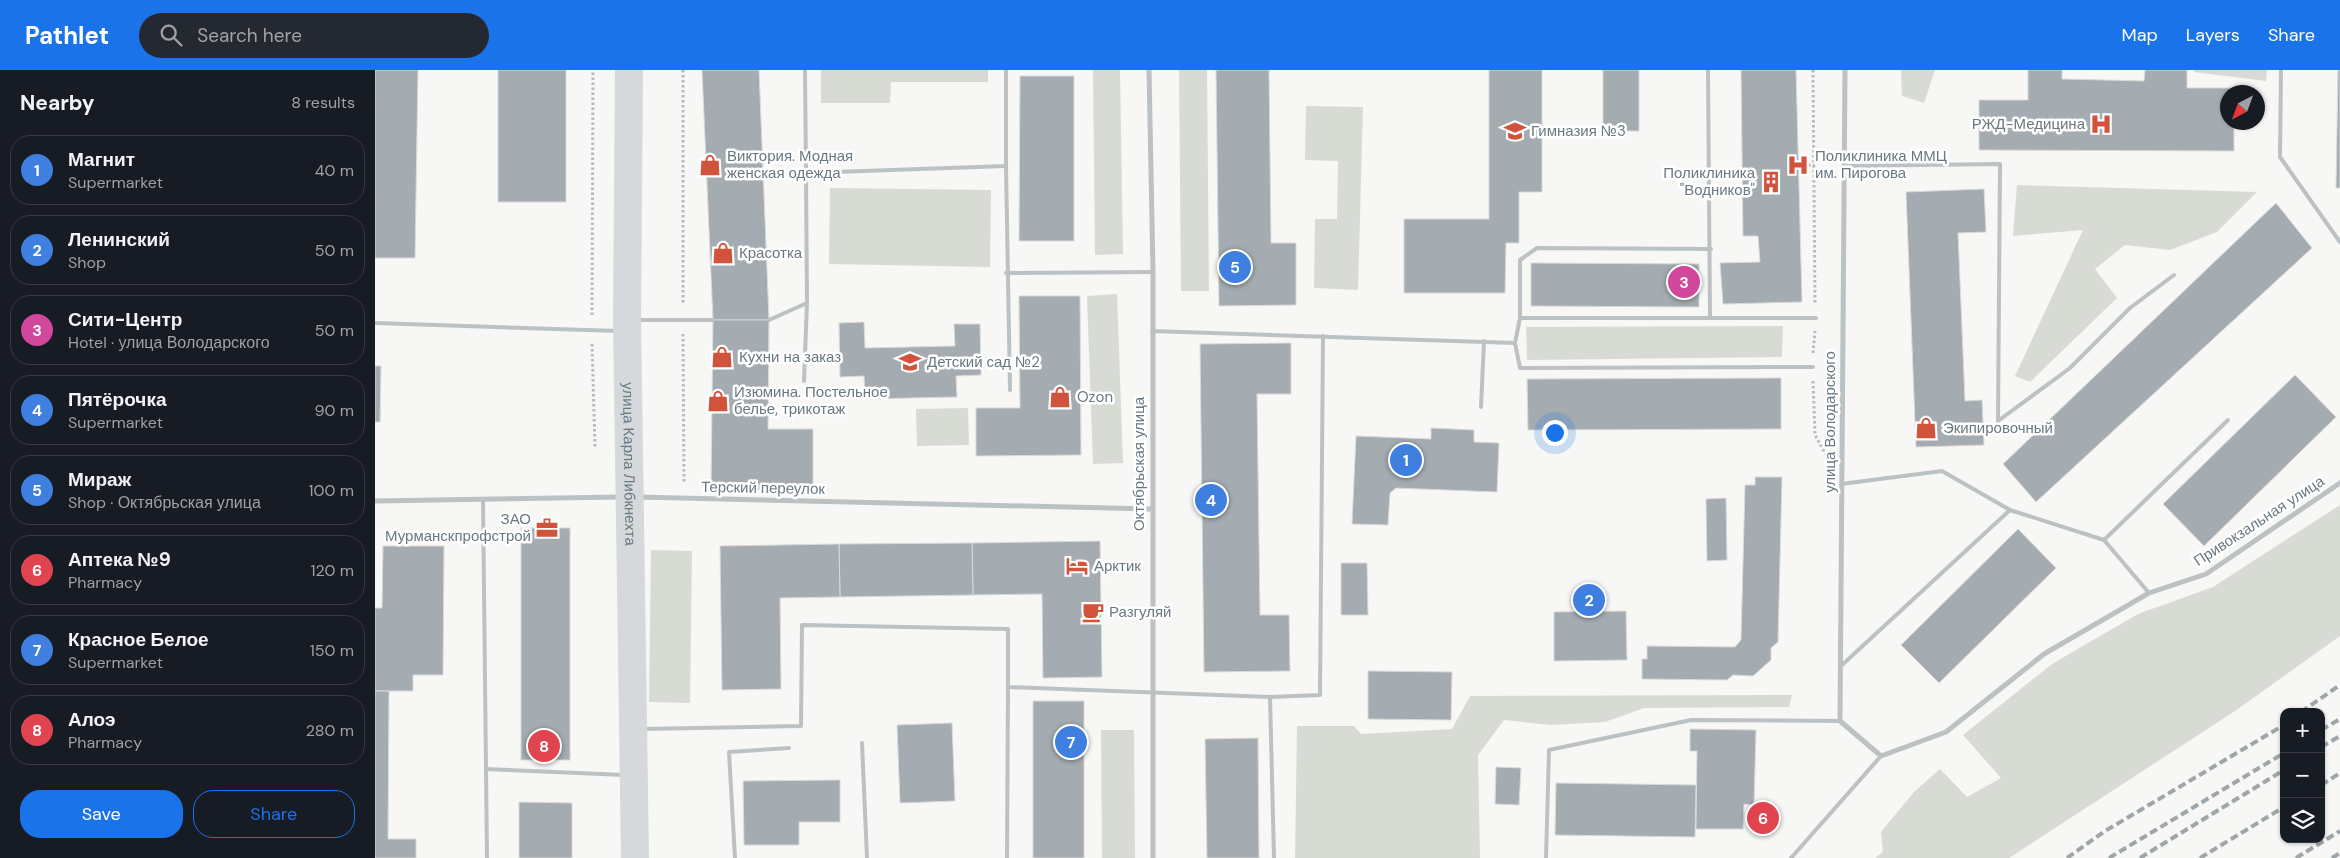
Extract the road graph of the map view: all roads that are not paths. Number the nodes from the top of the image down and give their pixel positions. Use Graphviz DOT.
graph roads {
  1 [pos="629,70"];
  2 [pos="805,70"];
  3 [pos="1006,70"];
  4 [pos="1149,70"];
  5 [pos="1708,70"];
  6 [pos="1845,70"];
  7 [pos="2281,70"];
  8 [pos="1006,166"];
  9 [pos="1844,166"];
  10 [pos="806,173"];
  11 [pos="2340,242"];
  12 [pos="1711,249"];
  13 [pos="1153,272"];
  14 [pos="1006,273"];
  15 [pos="2174,275"];
  16 [pos="807,303"];
  17 [pos="1710,317"];
  18 [pos="1520,318"];
  19 [pos="1815,318"];
  20 [pos="713,320"];
  21 [pos="769,320"];
  22 [pos="375,323"];
  23 [pos="628,326"];
  24 [pos="1152,331"];
  25 [pos="1323,336"];
  26 [pos="1484,341"];
  27 [pos="1515,343"];
  28 [pos="1813,367"];
  29 [pos="804,381"];
  30 [pos="1010,390"];
  31 [pos="1481,407"];
  32 [pos="2228,420"];
  33 [pos="2340,483"];
  34 [pos="1841,484"];
  35 [pos="631,496"];
  36 [pos="483,499"];
  37 [pos="375,501"];
  38 [pos="1151,509"];
  39 [pos="2011,510"];
  40 [pos="2104,540"];
  41 [pos="2149,594"];
  42 [pos="1842,664"];
  43 [pos="1008,688"];
  44 [pos="1151,692"];
  45 [pos="1270,697"];
  46 [pos="1840,721"];
  47 [pos="633,729"];
  48 [pos="862,743"];
  49 [pos="789,748"];
  50 [pos="1881,756"];
  51 [pos="486,769"];
  52 [pos="634,775"];
  53 [pos="487,858"];
  54 [pos="635,858"];
  55 [pos="735,858"];
  56 [pos="867,858"];
  57 [pos="1007,858"];
  58 [pos="1153,858"];
  59 [pos="1274,858"];
  60 [pos="1546,858"];
  61 [pos="1791,858"];
  1 -- 23 [label="street, улица Карла Либкнехта"];
  2 -- 10 [label="lane"];
  3 -- 8 [label="lane"];
  4 -- 13 [label="street, Октябрьская улица"];
  5 -- 12 [label="lane"];
  6 -- 9 [label="street, улица Володарского"];
  7 -- 11 [label="lane"];
  8 -- 10 [label="lane"];
  8 -- 14 [label="lane"];
  9 -- 15 [label="lane"];
  9 -- 34 [label="street, улица Володарского"];
  10 -- 16 [label="lane"];
  12 -- 17 [label="lane"];
  12 -- 18 [label="lane"];
  13 -- 14 [label="lane"];
  13 -- 24 [label="street, Октябрьская улица"];
  14 -- 30 [label="lane"];
  16 -- 21 [label="lane"];
  16 -- 29 [label="lane"];
  17 -- 18 [label="lane"];
  17 -- 19 [label="lane"];
  18 -- 27 [label="lane"];
  20 -- 23 [label="lane"];
  22 -- 23 [label="lane"];
  23 -- 35 [label="street, улица Карла Либкнехта"];
  24 -- 25 [label="lane"];
  24 -- 38 [label="street, Октябрьская улица"];
  25 -- 26 [label="lane"];
  25 -- 45 [label="lane"];
  26 -- 27 [label="lane"];
  26 -- 31 [label="lane"];
  27 -- 28 [label="lane"];
  32 -- 40 [label="lane"];
  33 -- 41 [label="street, Привокзальная улица"];
  34 -- 39 [label="lane"];
  34 -- 42 [label="street, улица Володарского"];
  35 -- 36 [label="street, Терский переулок"];
  35 -- 38 [label="street, Терский переулок"];
  35 -- 47 [label="street, улица Карла Либкнехта"];
  36 -- 37 [label="street, Терский переулок"];
  36 -- 51 [label="lane"];
  38 -- 44 [label="street, Октябрьская улица"];
  39 -- 40 [label="lane"];
  39 -- 42 [label="lane"];
  40 -- 41 [label="lane"];
  41 -- 50 [label="street, Привокзальная улица"];
  42 -- 46 [label="street, улица Володарского"];
  43 -- 44 [label="lane"];
  43 -- 47 [label="lane"];
  43 -- 57 [label="lane"];
  44 -- 45 [label="lane"];
  44 -- 58 [label="street, Октябрьская улица"];
  45 -- 59 [label="lane"];
  46 -- 50 [label="street"];
  46 -- 60 [label="lane"];
  47 -- 52 [label="street, улица Карла Либкнехта"];
  48 -- 56 [label="lane"];
  49 -- 55 [label="lane"];
  50 -- 61 [label="lane"];
  51 -- 52 [label="lane"];
  51 -- 53 [label="lane"];
  52 -- 54 [label="street, улица Карла Либкнехта"];
}
